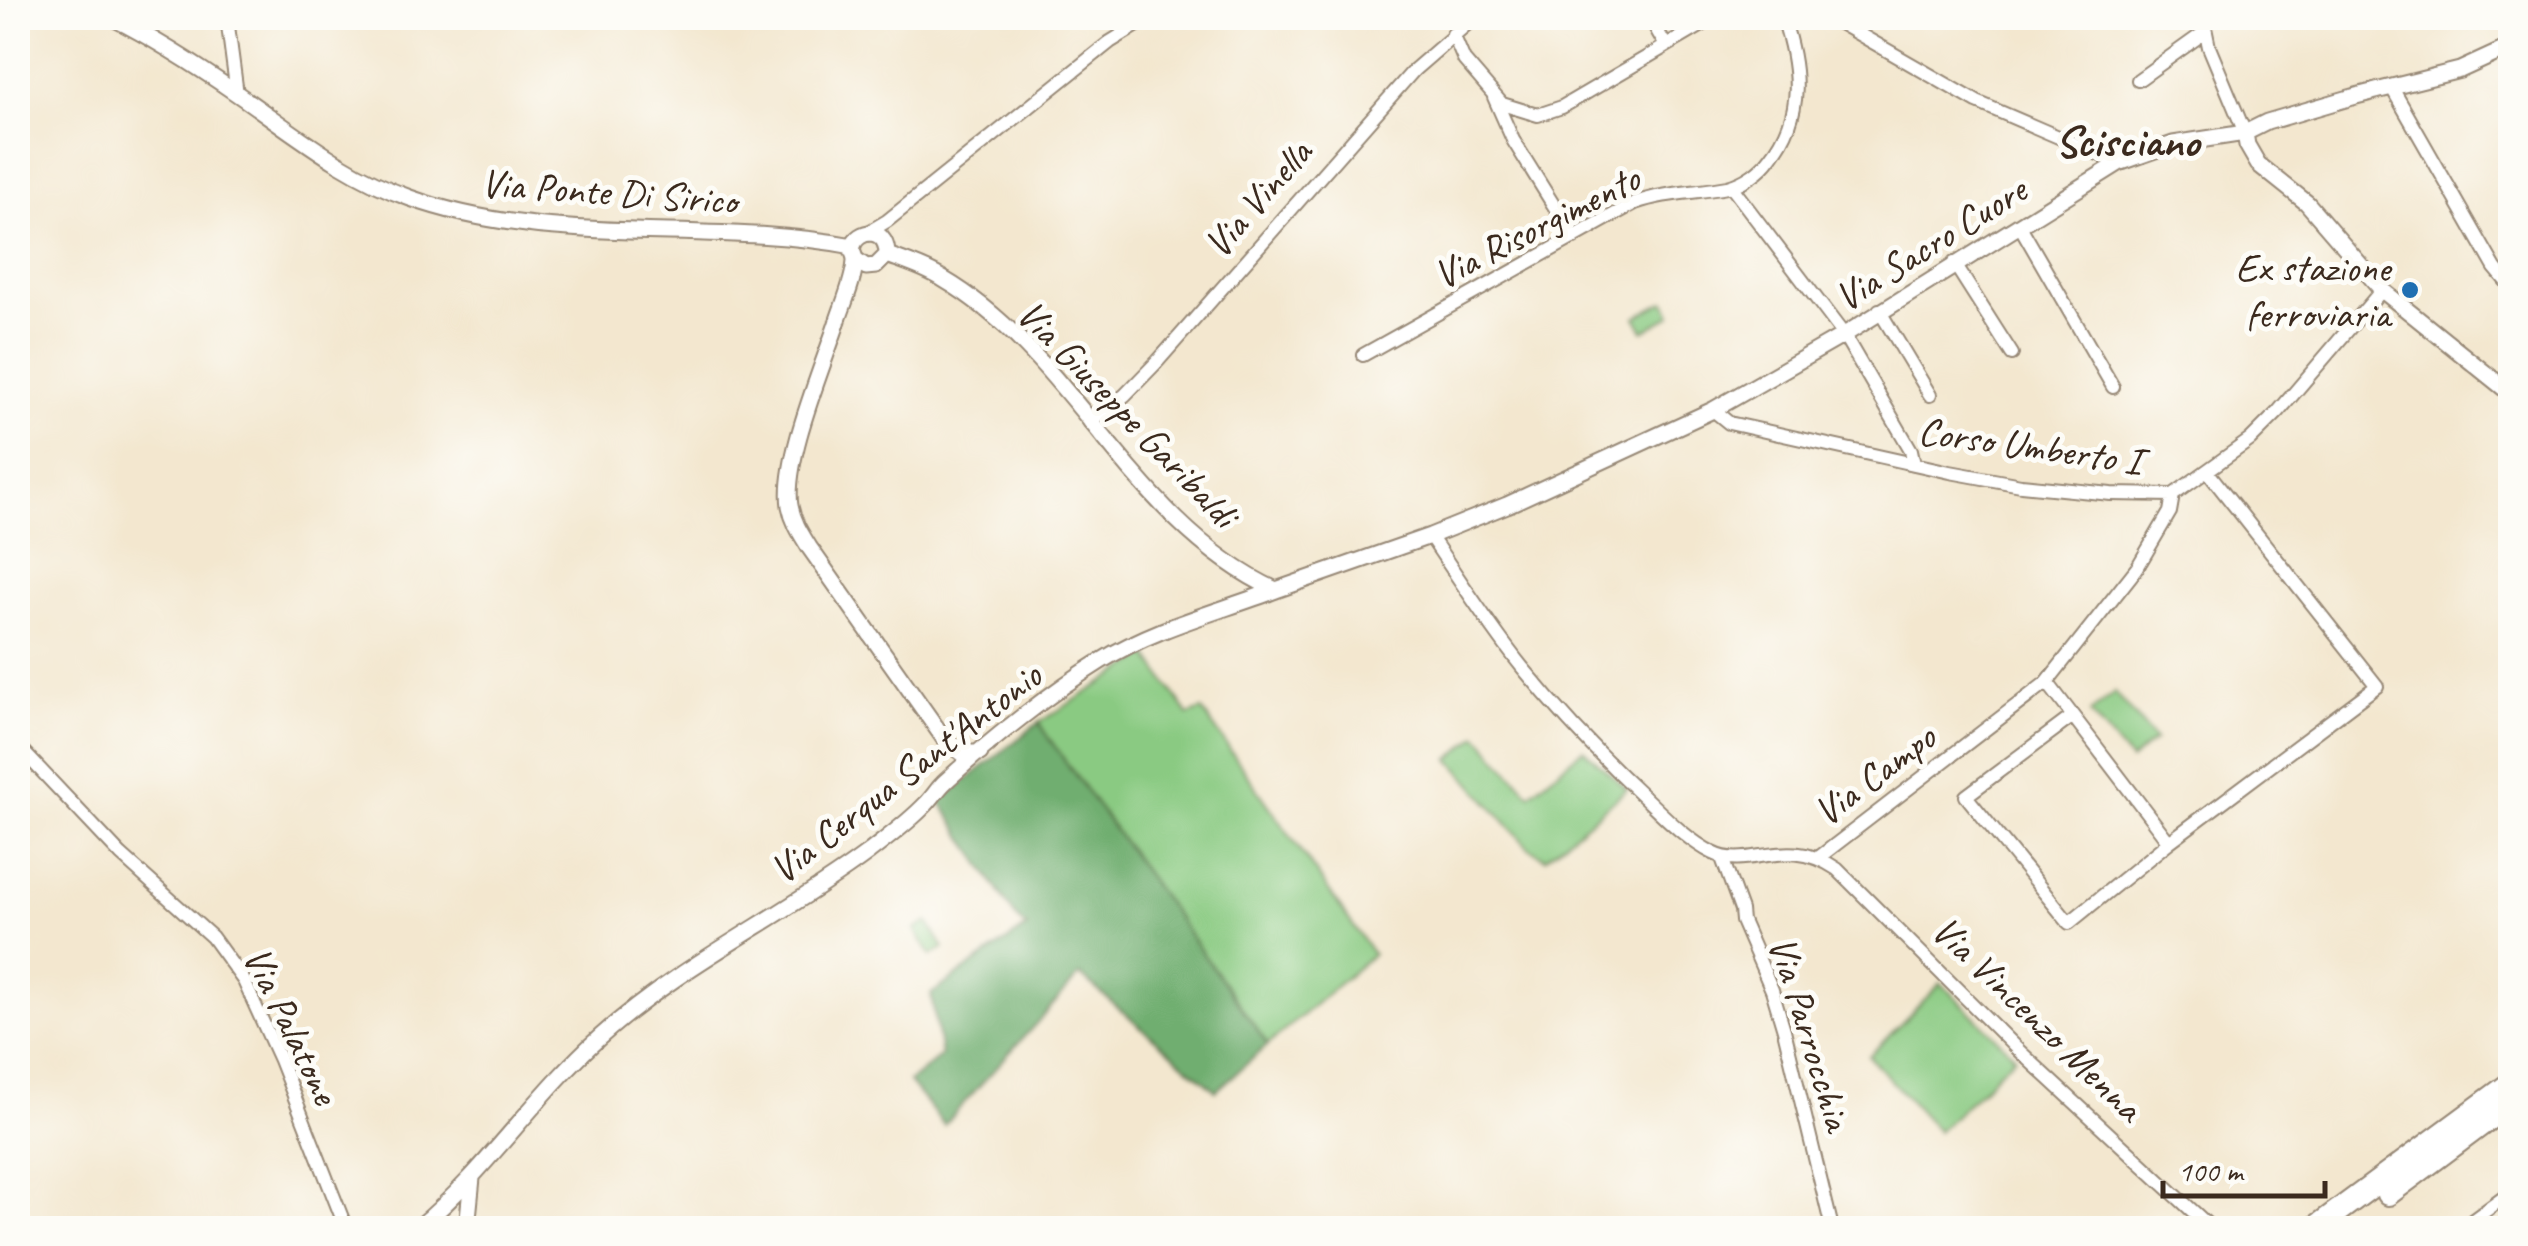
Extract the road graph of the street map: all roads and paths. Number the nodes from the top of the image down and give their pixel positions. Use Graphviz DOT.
graph roads {
  1 [pos="113,18"];
  2 [pos="227,18"];
  3 [pos="1148,18"];
  4 [pos="1474,18"];
  5 [pos="1650,18"];
  6 [pos="1714,18"];
  7 [pos="1782,18"];
  8 [pos="1831,18"];
  9 [pos="2204,25"];
  10 [pos="1453,34"];
  11 [pos="1666,46"];
  12 [pos="2510,46"];
  13 [pos="1438,48"];
  14 [pos="1464,60"];
  15 [pos="2138,80"];
  16 [pos="2392,88"];
  17 [pos="237,94"];
  18 [pos="1494,96"];
  19 [pos="2245,133"];
  20 [pos="2119,163"];
  21 [pos="1730,186"];
  22 [pos="897,213"];
  23 [pos="2020,226"];
  24 [pos="867,233"];
  25 [pos="1574,238"];
  26 [pos="854,253"];
  27 [pos="883,255"];
  28 [pos="1954,263"];
  29 [pos="2510,286"];
  30 [pos="2382,290"];
  31 [pos="848,292"];
  32 [pos="1879,310"];
  33 [pos="1844,334"];
  34 [pos="2012,354"];
  35 [pos="1364,356"];
  36 [pos="2113,387"];
  37 [pos="2510,393"];
  38 [pos="1930,396"];
  39 [pos="1713,410"];
  40 [pos="1090,423"];
  41 [pos="1914,464"];
  42 [pos="2207,471"];
  43 [pos="2173,495"];
  44 [pos="1430,536"];
  45 [pos="1276,590"];
  46 [pos="2047,682"];
  47 [pos="2072,716"];
  48 [pos="18,746"];
  49 [pos="957,762"];
  50 [pos="2169,842"];
  51 [pos="1722,858"];
  52 [pos="1818,858"];
  53 [pos="2510,1084"];
  54 [pos="2510,1104"];
  55 [pos="2510,1193"];
  56 [pos="461,1197"];
  57 [pos="346,1228"];
  58 [pos="418,1228"];
  59 [pos="439,1228"];
  60 [pos="454,1228"];
  61 [pos="467,1228"];
  62 [pos="1832,1228"];
  63 [pos="2211,1228"];
  64 [pos="2315,1228"];
  65 [pos="2341,1228"];
  66 [pos="2462,1228"];
  1 -- 17 [label="street, Via Ponte Di Sirico"];
  2 -- 17 [label="street"];
  3 -- 22 [label="street"];
  4 -- 10 [label="street, Via Vinella"];
  5 -- 11 [label="street"];
  6 -- 11 [label="street"];
  7 -- 21 [label="street, Via Risorgimento"];
  8 -- 20 [label="street"];
  9 -- 15 [label="street"];
  9 -- 19 [label="street"];
  10 -- 13 [label="street, Via Vinella"];
  10 -- 14 [label="street"];
  11 -- 18 [label="street"];
  12 -- 16 [label="street, Via Sacro Cuore"];
  13 -- 14 [label="street"];
  13 -- 40 [label="street, Via Vinella"];
  14 -- 18 [label="street"];
  16 -- 19 [label="street, Via Sacro Cuore"];
  16 -- 29 [label="street"];
  17 -- 26 [label="street, Via Ponte Di Sirico"];
  18 -- 25 [label="street"];
  19 -- 20 [label="street, Via Sacro Cuore"];
  19 -- 30 [label="street"];
  20 -- 23 [label="street, Via Sacro Cuore"];
  21 -- 25 [label="street, Via Risorgimento"];
  21 -- 33 [label="street"];
  22 -- 24 [label="street"];
  22 -- 27 [label="street"];
  23 -- 28 [label="street, Via Sacro Cuore"];
  23 -- 36 [label="street"];
  24 -- 26 [label="street"];
  24 -- 27 [label="street"];
  25 -- 35 [label="street, Via Risorgimento"];
  26 -- 27 [label="street, Via Ponte Di Sirico"];
  26 -- 31 [label="street"];
  27 -- 31 [label="street"];
  27 -- 40 [label="street, Via Giuseppe Garibaldi"];
  28 -- 32 [label="street, Via Sacro Cuore"];
  28 -- 34 [label="street"];
  30 -- 37 [label="street"];
  30 -- 42 [label="street, Corso Umberto I"];
  31 -- 49 [label="street"];
  32 -- 33 [label="street, Via Sacro Cuore"];
  32 -- 38 [label="street"];
  33 -- 39 [label="street, Via Sacro Cuore"];
  33 -- 41 [label="street"];
  39 -- 41 [label="street, Corso Umberto I"];
  39 -- 44 [label="street"];
  40 -- 45 [label="street, Via Giuseppe Garibaldi"];
  41 -- 43 [label="street, Corso Umberto I"];
  42 -- 43 [label="street, Corso Umberto I"];
  42 -- 50 [label="street"];
  43 -- 46 [label="street, Via Campo"];
  44 -- 45 [label="street"];
  44 -- 51 [label="street"];
  45 -- 49 [label="street, Via Cerqua Sant'Antonio"];
  46 -- 47 [label="street"];
  46 -- 52 [label="street, Via Campo"];
  47 -- 50 [label="street"];
  47 -- 50 [label="street, Via Campo"];
  48 -- 57 [label="street, Via Palatone"];
  49 -- 56 [label="street, Via Cerqua Sant'Antonio"];
  51 -- 52 [label="street, Via Campo"];
  51 -- 62 [label="street, Via Parrocchia"];
  52 -- 63 [label="street, Via Vincenzo Menna"];
  53 -- 64 [label="highway"];
  54 -- 65 [label="highway"];
  55 -- 66 [label="street"];
  56 -- 58 [label="street"];
  56 -- 59 [label="street, Via Cerqua Sant'Antonio"];
  56 -- 60 [label="street, Via Cerqua Sant'Antonio"];
  56 -- 61 [label="street, Via Cerqua Sant'Antonio"];
}
